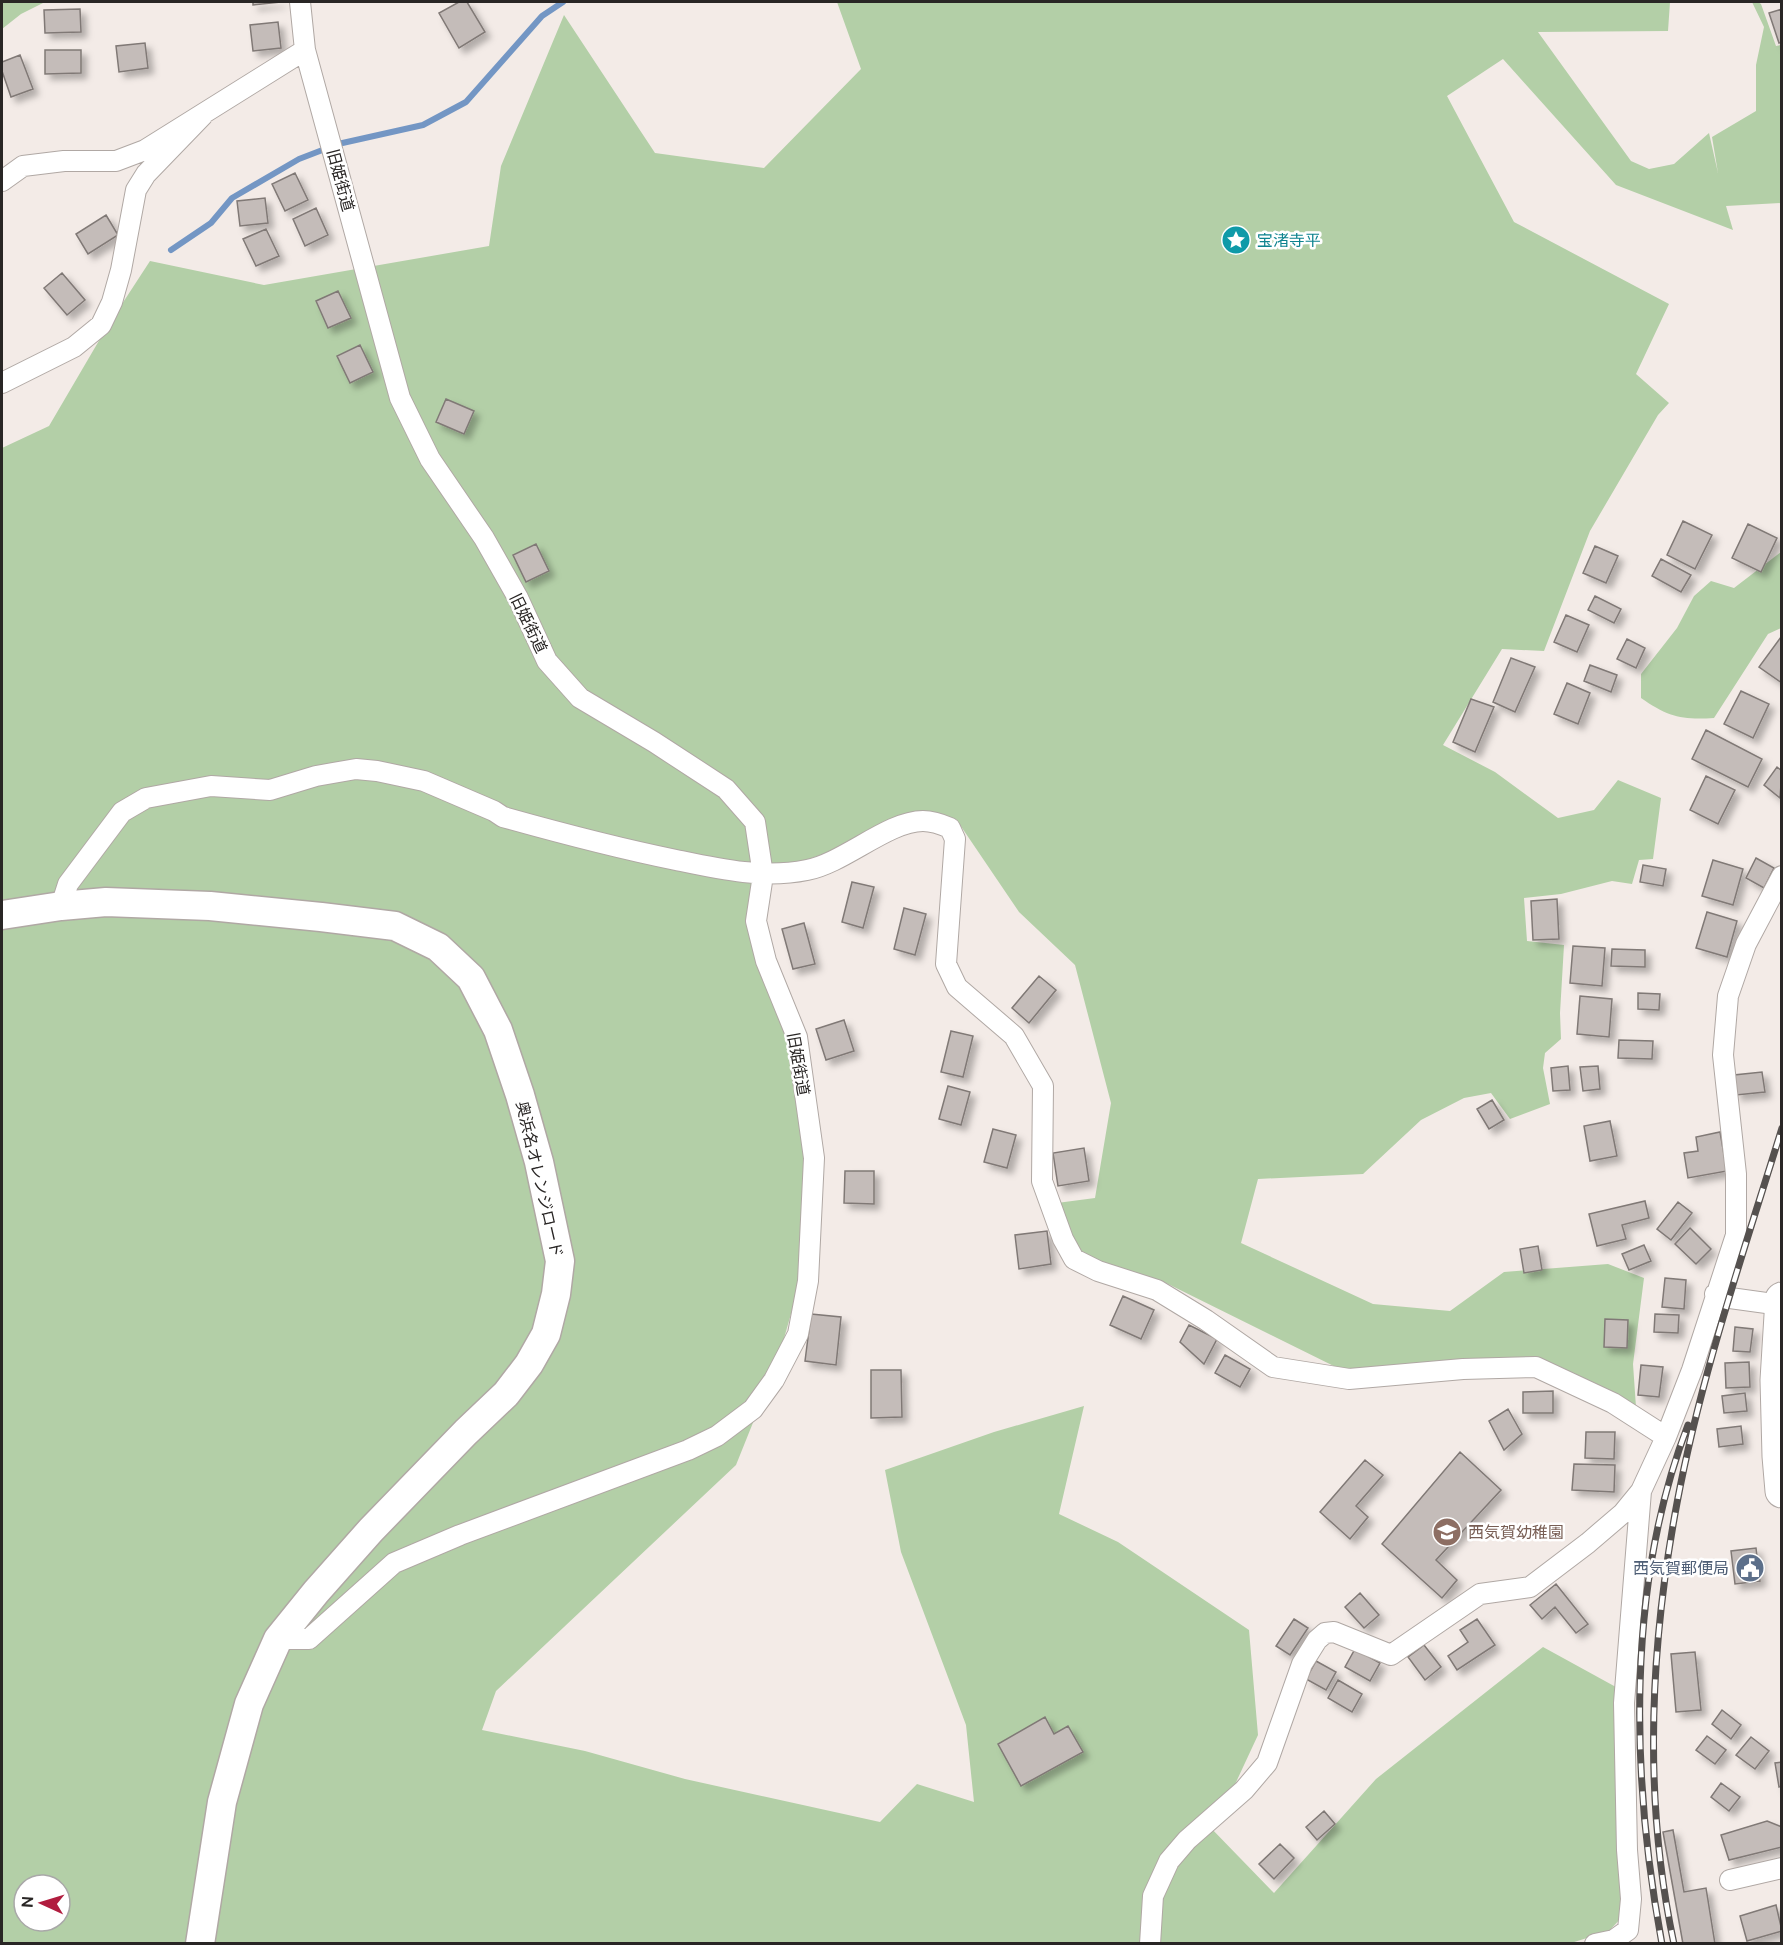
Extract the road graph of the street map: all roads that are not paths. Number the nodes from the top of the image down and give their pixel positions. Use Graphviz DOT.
graph roads {
  1 [pos="300,2"];
  2 [pos="305,50"];
  3 [pos="203,115"];
  4 [pos="2,181"];
  5 [pos="2,383"];
  6 [pos="763,875"];
  7 [pos="1782,876"];
  8 [pos="61,906"];
  9 [pos="2,915"];
  10 [pos="1715,1294"];
  11 [pos="1782,1299"];
  12 [pos="1781,1305"];
  13 [pos="1666,1437"];
  14 [pos="1641,1491"];
  15 [pos="1782,1491"];
  16 [pos="279,1639"];
  17 [pos="1782,1869"];
  18 [pos="1730,1880"];
  19 [pos="1614,1942"];
  20 [pos="200,1944"];
  21 [pos="1150,1944"];
  22 [pos="1595,1944"];
  1 -- 2 [label="street, 旧姫街道"];
  2 -- 3 [label="street"];
  2 -- 6 [label="street, 旧姫街道"];
  3 -- 4 [label="street"];
  3 -- 5 [label="street"];
  6 -- 8 [label="street"];
  6 -- 13 [label="street"];
  6 -- 16 [label="street, 旧姫街道"];
  7 -- 10 [label="street"];
  8 -- 9 [label="street, 奥浜名オレンジロード"];
  8 -- 16 [label="street, 奥浜名オレンジロード"];
  10 -- 12 [label="street"];
  10 -- 13 [label="street"];
  11 -- 12 [label="highway"];
  12 -- 15 [label="highway"];
  13 -- 14 [label="street"];
  14 -- 19 [label="street"];
  14 -- 21 [label="street"];
  16 -- 20 [label="street, 奥浜名オレンジロード"];
  17 -- 18 [label="street"];
  19 -- 22 [label="street"];
}
